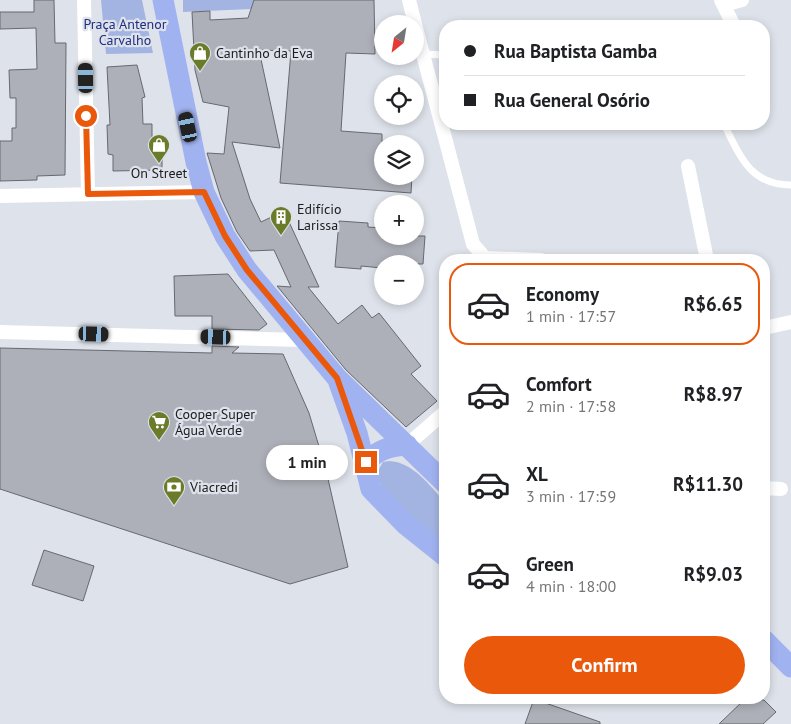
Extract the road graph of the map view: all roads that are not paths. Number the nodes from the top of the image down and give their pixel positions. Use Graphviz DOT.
graph roads {
  1 [pos="84,0"];
  2 [pos="163,0"];
  3 [pos="410,0"];
  4 [pos="742,0"];
  5 [pos="722,3"];
  6 [pos="413,15"];
  7 [pos="731,20"];
  8 [pos="424,54"];
  9 [pos="439,55"];
  10 [pos="424,61"];
  11 [pos="439,117"];
  12 [pos="442,130"];
  13 [pos="727,130"];
  14 [pos="688,166"];
  15 [pos="791,185"];
  16 [pos="204,192"];
  17 [pos="88,194"];
  18 [pos="0,196"];
  19 [pos="482,254"];
  20 [pos="707,254"];
  21 [pos="791,322"];
  22 [pos="770,327"];
  23 [pos="0,332"];
  24 [pos="304,340"];
  25 [pos="337,378"];
  26 [pos="439,417"];
  27 [pos="407,445"];
  28 [pos="366,462"];
  29 [pos="439,477"];
  30 [pos="770,488"];
  31 [pos="781,489"];
  32 [pos="439,551"];
  33 [pos="770,646"];
  34 [pos="791,667"];
  1 -- 17 [label="street"];
  2 -- 16 [label="main road"];
  3 -- 6 [label="street"];
  4 -- 5 [label="street"];
  5 -- 7 [label="street"];
  8 -- 9 [label="lane"];
  10 -- 11 [label="street"];
  12 -- 19 [label="street"];
  13 -- 15 [label="lane"];
  14 -- 20 [label="street"];
  16 -- 17 [label="street"];
  16 -- 24 [label="main road"];
  17 -- 18 [label="street"];
  21 -- 22 [label="street"];
  23 -- 24 [label="street"];
  24 -- 25 [label="main road"];
  25 -- 27 [label="main road"];
  25 -- 28 [label="main road"];
  26 -- 27 [label="street"];
  27 -- 28 [label="main road"];
  27 -- 29 [label="main road"];
  28 -- 32 [label="main road"];
  30 -- 31 [label="street"];
  33 -- 34 [label="main road"];
}
